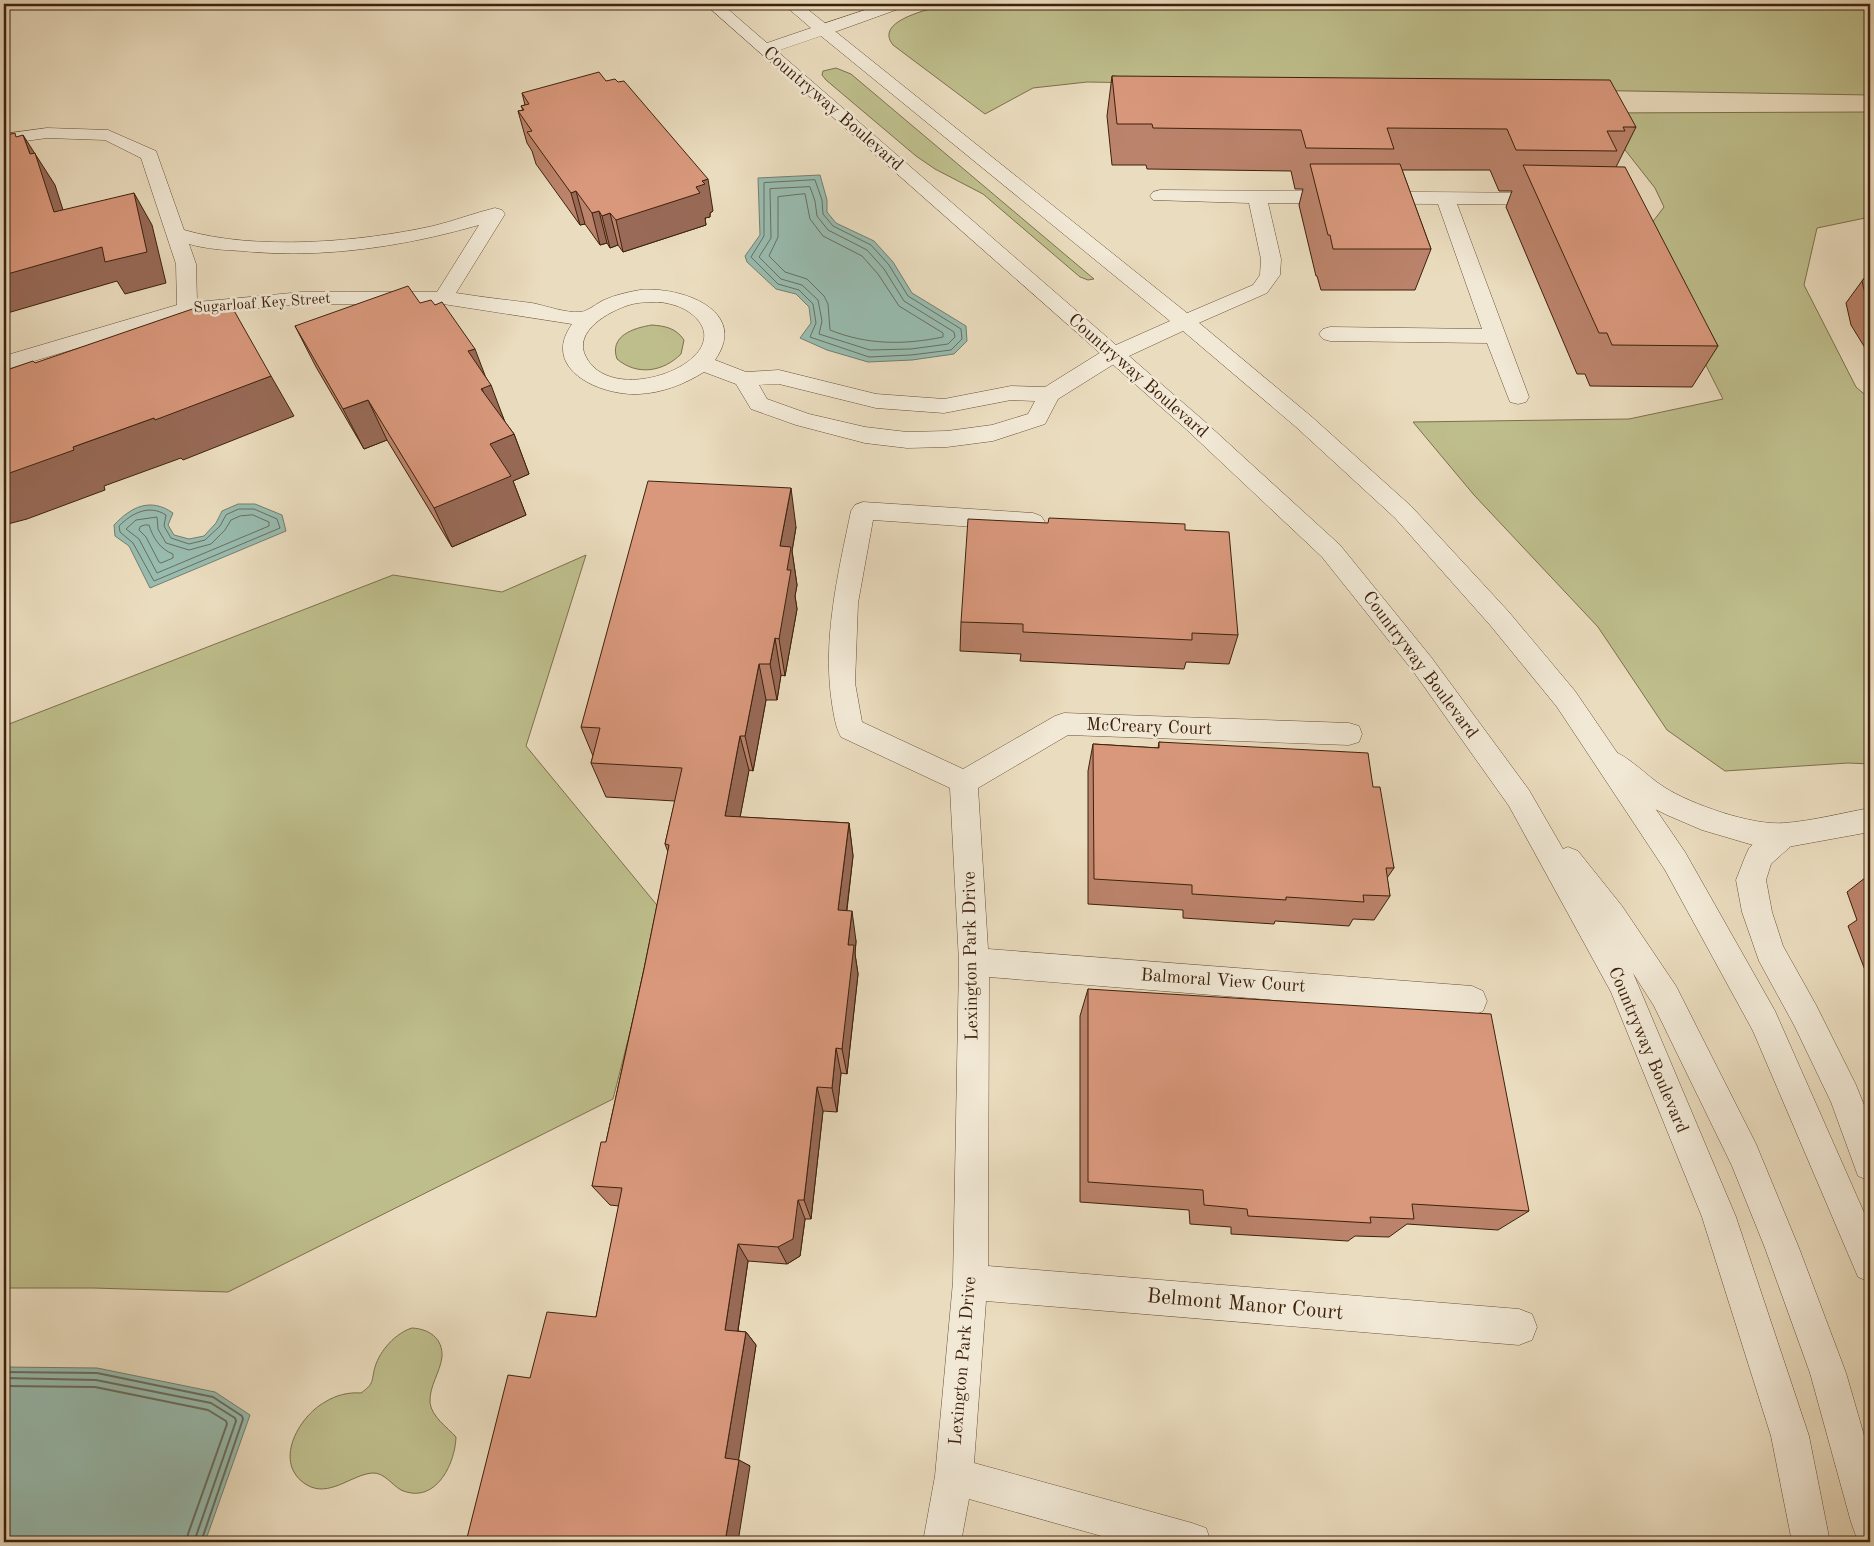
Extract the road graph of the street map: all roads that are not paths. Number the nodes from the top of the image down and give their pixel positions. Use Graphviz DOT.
graph roads {
  1 [pos="713,4"];
  2 [pos="791,4"];
  3 [pos="898,4"];
  4 [pos="823,30"];
  5 [pos="765,50"];
  6 [pos="4,139"];
  7 [pos="1160,196"];
  8 [pos="1257,197"];
  9 [pos="1445,198"];
  10 [pos="1562,199"];
  11 [pos="176,234"];
  12 [pos="443,298"];
  13 [pos="187,309"];
  14 [pos="586,320"];
  15 [pos="1186,322"];
  16 [pos="1330,334"];
  17 [pos="1495,336"];
  18 [pos="1114,354"];
  19 [pos="4,363"];
  20 [pos="702,363"];
  21 [pos="744,379"];
  22 [pos="1048,394"];
  23 [pos="1518,397"];
  24 [pos="1052,524"];
  25 [pos="1349,734"];
  26 [pos="1607,759"];
  27 [pos="964,782"];
  28 [pos="1519,798"];
  29 [pos="1870,820"];
  30 [pos="1782,836"];
  31 [pos="974,962"];
  32 [pos="1472,1000"];
  33 [pos="1870,1164"];
  34 [pos="1870,1265"];
  35 [pos="970,1282"];
  36 [pos="1519,1327"];
  37 [pos="954,1476"];
  38 [pos="1870,1522"];
  39 [pos="1808,1534"];
  40 [pos="942,1542"];
  41 [pos="1192,1542"];
  1 -- 5 [label="street, Countryway Boulevard"];
  2 -- 4 [label="street"];
  3 -- 4 [label="street"];
  4 -- 5 [label="street"];
  4 -- 15 [label="street"];
  5 -- 18 [label="street, Countryway Boulevard"];
  6 -- 11 [label="street"];
  7 -- 8 [label="street"];
  8 -- 9 [label="street"];
  8 -- 15 [label="street"];
  9 -- 10 [label="street"];
  9 -- 17 [label="street"];
  11 -- 12 [label="street"];
  11 -- 13 [label="street"];
  12 -- 13 [label="street, Sugarloaf Key Street"];
  12 -- 14 [label="street, Sugarloaf Key Street"];
  13 -- 19 [label="street, Sugarloaf Key Street"];
  14 -- 20 [label="street"];
  14 -- 20 [label="street"];
  15 -- 18 [label="street"];
  15 -- 26 [label="street"];
  16 -- 17 [label="street"];
  17 -- 23 [label="street"];
  18 -- 22 [label="street"];
  18 -- 28 [label="street, Countryway Boulevard"];
  20 -- 21 [label="street"];
  21 -- 22 [label="street"];
  21 -- 22 [label="street"];
  24 -- 27 [label="street"];
  25 -- 27 [label="street, McCreary Court"];
  26 -- 30 [label="street"];
  26 -- 34 [label="street"];
  27 -- 31 [label="street, Lexington Park Drive"];
  28 -- 38 [label="street"];
  28 -- 39 [label="street, Countryway Boulevard"];
  29 -- 30 [label="street"];
  30 -- 33 [label="street"];
  31 -- 32 [label="street, Balmoral View Court"];
  31 -- 35 [label="street, Lexington Park Drive"];
  35 -- 36 [label="street, Belmont Manor Court"];
  35 -- 37 [label="street, Lexington Park Drive"];
  37 -- 40 [label="street, Lexington Park Drive"];
  37 -- 41 [label="street"];
}
